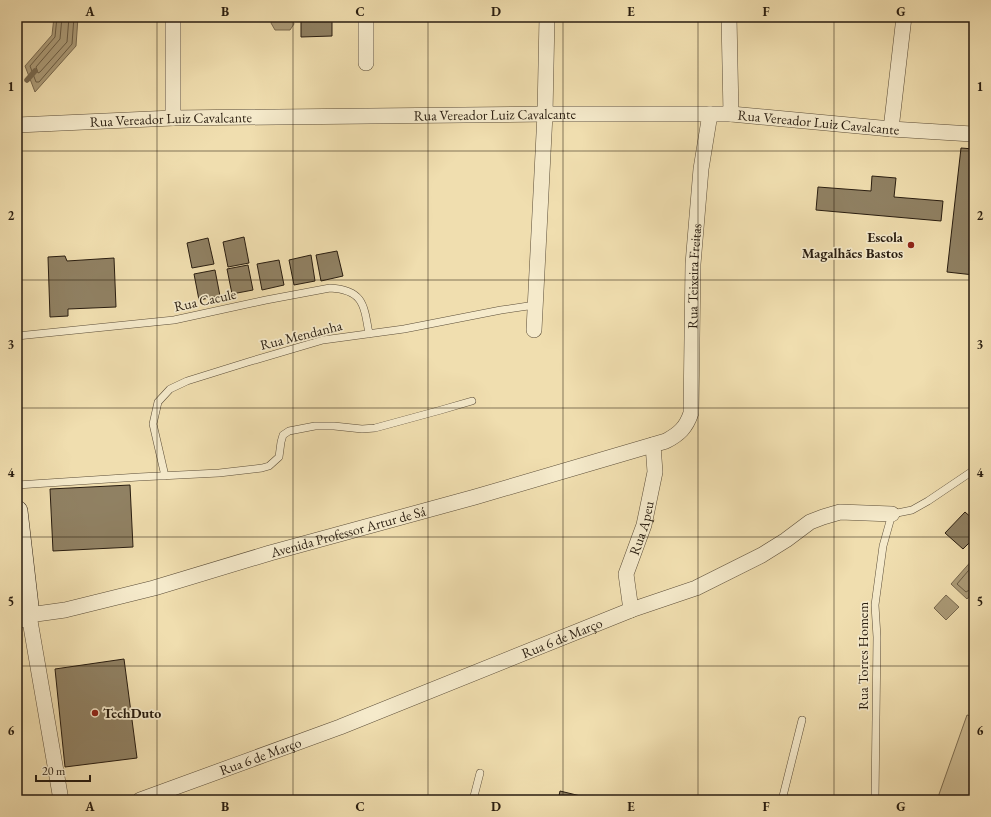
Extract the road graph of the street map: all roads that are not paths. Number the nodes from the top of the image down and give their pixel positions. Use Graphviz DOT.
graph roads {
  1 [pos="173,17"];
  2 [pos="366,17"];
  3 [pos="547,17"];
  4 [pos="729,17"];
  5 [pos="904,17"];
  6 [pos="366,63"];
  7 [pos="545,114"];
  8 [pos="710,114"];
  9 [pos="731,114"];
  10 [pos="173,118"];
  11 [pos="17,125"];
  12 [pos="891,128"];
  13 [pos="972,134"];
  14 [pos="535,305"];
  15 [pos="534,330"];
  16 [pos="369,334"];
  17 [pos="17,336"];
  18 [pos="472,400"];
  19 [pos="676,436"];
  20 [pos="653,445"];
  21 [pos="974,470"];
  22 [pos="165,476"];
  23 [pos="17,485"];
  24 [pos="17,511"];
  25 [pos="892,514"];
  26 [pos="631,610"];
  27 [pos="23,617"];
  28 [pos="802,720"];
  29 [pos="480,773"];
  30 [pos="61,800"];
  31 [pos="140,800"];
  32 [pos="473,800"];
  33 [pos="782,800"];
  34 [pos="875,800"];
  1 -- 10 [label="street"];
  2 -- 6 [label="street"];
  3 -- 7 [label="street"];
  4 -- 9 [label="street"];
  5 -- 12 [label="street"];
  7 -- 8 [label="street, Rua Vereador Luiz Cavalcante"];
  7 -- 10 [label="street, Rua Vereador Luiz Cavalcante"];
  7 -- 14 [label="street"];
  8 -- 9 [label="street, Rua Vereador Luiz Cavalcante"];
  8 -- 19 [label="street, Rua Teixeira Freitas"];
  9 -- 12 [label="street, Rua Vereador Luiz Cavalcante"];
  10 -- 11 [label="street, Rua Vereador Luiz Cavalcante"];
  12 -- 13 [label="street, Rua Vereador Luiz Cavalcante"];
  14 -- 15 [label="street"];
  14 -- 16 [label="lane, Rua Mendanha"];
  16 -- 17 [label="lane, Rua Cacule"];
  16 -- 22 [label="lane, Rua Mendanha"];
  18 -- 22 [label="lane"];
  19 -- 20 [label="street, Avenida Professor Artur de Sá"];
  20 -- 26 [label="street, Rua Apeu"];
  20 -- 27 [label="street, Avenida Professor Artur de Sá"];
  21 -- 25 [label="lane, Rua 6 de Março"];
  22 -- 23 [label="lane"];
  24 -- 27 [label="street"];
  25 -- 26 [label="street, Rua 6 de Março"];
  25 -- 34 [label="lane, Rua Torres Homem"];
  26 -- 31 [label="street, Rua 6 de Março"];
  27 -- 30 [label="street"];
  28 -- 33 [label="lane"];
  29 -- 32 [label="lane"];
}
